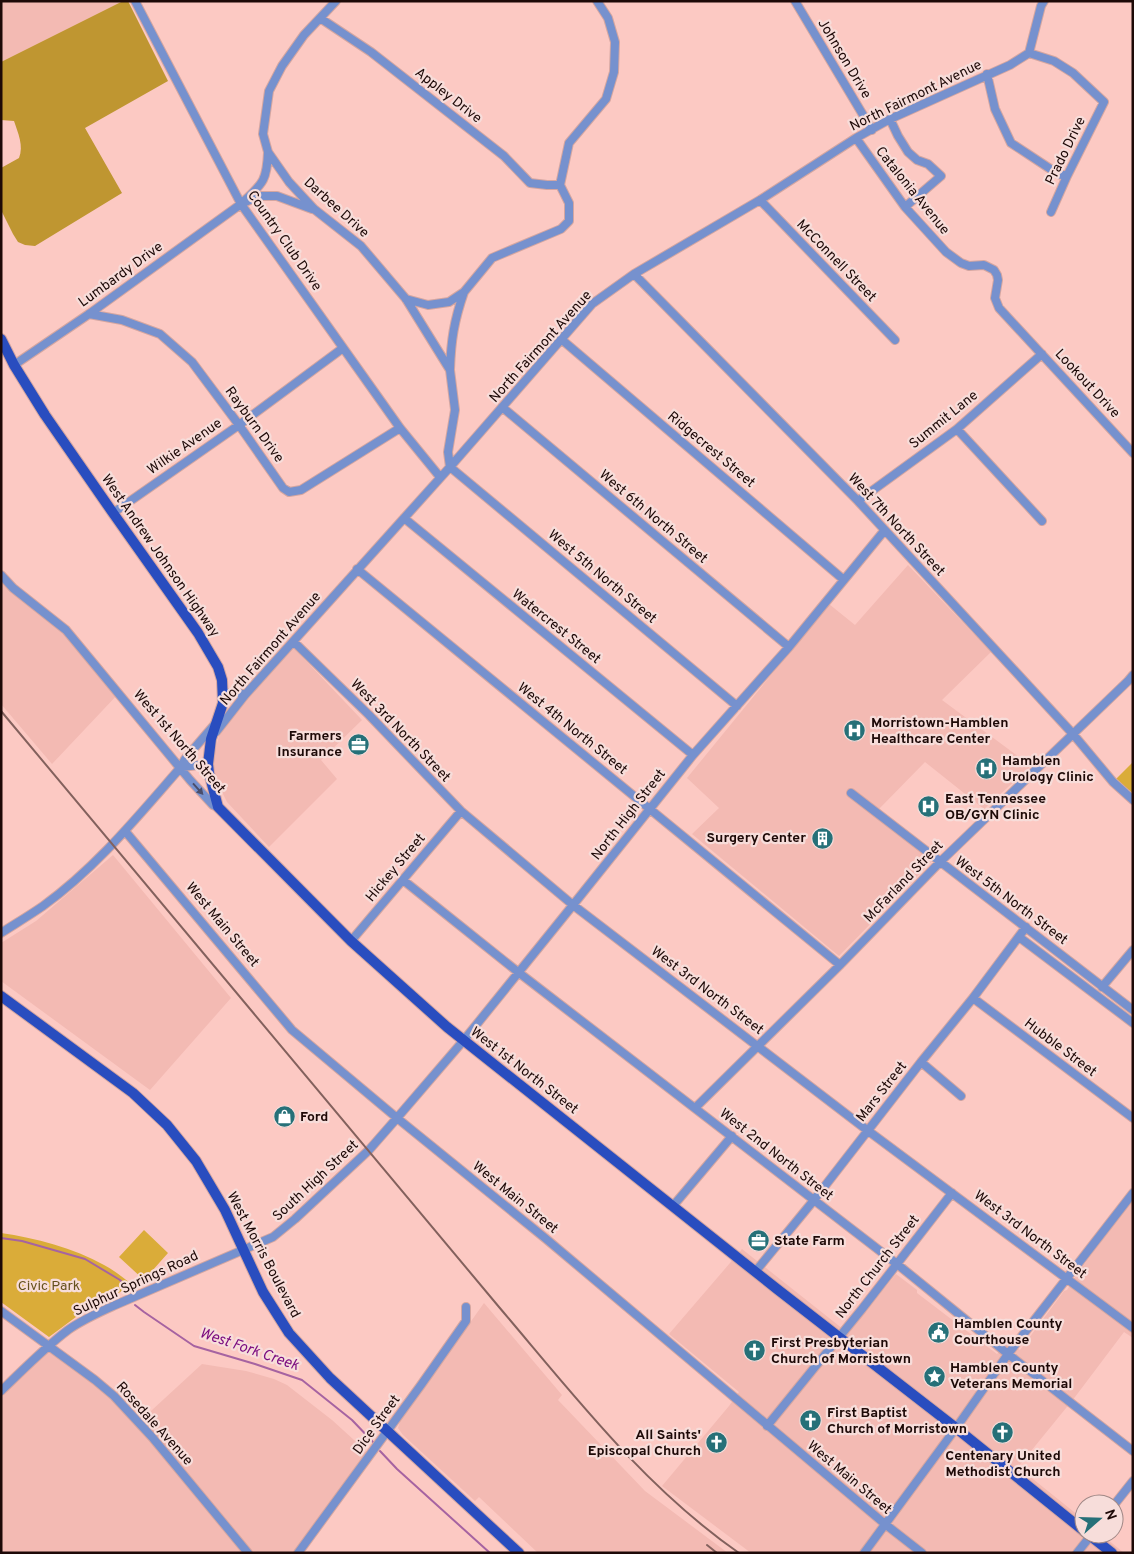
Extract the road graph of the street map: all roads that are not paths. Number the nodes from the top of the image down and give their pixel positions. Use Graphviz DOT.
graph roads {
  1 [pos="135,1"];
  2 [pos="336,1"];
  3 [pos="597,1"];
  4 [pos="795,1"];
  5 [pos="1044,1"];
  6 [pos="320,18"];
  7 [pos="1029,53"];
  8 [pos="987,74"];
  9 [pos="890,120"];
  10 [pos="872,130"];
  11 [pos="856,138"];
  12 [pos="268,152"];
  13 [pos="1067,176"];
  14 [pos="560,185"];
  15 [pos="760,200"];
  16 [pos="240,204"];
  17 [pos="905,207"];
  18 [pos="314,209"];
  19 [pos="1052,212"];
  20 [pos="634,274"];
  21 [pos="464,292"];
  22 [pos="406,299"];
  23 [pos="89,314"];
  24 [pos="1,339"];
  25 [pos="561,339"];
  26 [pos="895,340"];
  27 [pos="343,348"];
  28 [pos="1042,354"];
  29 [pos="14,365"];
  30 [pos="450,370"];
  31 [pos="502,407"];
  32 [pos="239,425"];
  33 [pos="400,428"];
  34 [pos="957,429"];
  35 [pos="1133,453"];
  36 [pos="450,467"];
  37 [pos="440,478"];
  38 [pos="858,501"];
  39 [pos="113,513"];
  40 [pos="404,518"];
  41 [pos="1042,522"];
  42 [pos="884,531"];
  43 [pos="357,569"];
  44 [pos="1,575"];
  45 [pos="844,580"];
  46 [pos="294,642"];
  47 [pos="789,647"];
  48 [pos="1133,675"];
  49 [pos="223,692"];
  50 [pos="245,695"];
  51 [pos="737,706"];
  52 [pos="217,721"];
  53 [pos="1073,734"];
  54 [pos="211,739"];
  55 [pos="693,755"];
  56 [pos="208,764"];
  57 [pos="181,767"];
  58 [pos="851,793"];
  59 [pos="1133,800"];
  60 [pos="218,807"];
  61 [pos="651,810"];
  62 [pos="461,812"];
  63 [pos="125,831"];
  64 [pos="940,862"];
  65 [pos="403,880"];
  66 [pos="574,905"];
  67 [pos="1026,927"];
  68 [pos="1,933"];
  69 [pos="1019,937"];
  70 [pos="351,941"];
  71 [pos="1133,950"];
  72 [pos="840,965"];
  73 [pos="518,972"];
  74 [pos="1102,987"];
  75 [pos="1,996"];
  76 [pos="973,998"];
  77 [pos="1133,1010"];
  78 [pos="1133,1023"];
  79 [pos="464,1040"];
  80 [pos="757,1046"];
  81 [pos="921,1062"];
  82 [pos="961,1096"];
  83 [pos="695,1108"];
  84 [pos="397,1118"];
  85 [pos="1133,1118"];
  86 [pos="868,1130"];
  87 [pos="732,1136"];
  88 [pos="952,1193"];
  89 [pos="1133,1193"];
  90 [pos="814,1200"];
  91 [pos="673,1206"];
  92 [pos="243,1250"];
  93 [pos="896,1264"];
  94 [pos="755,1272"];
  95 [pos="1067,1278"];
  96 [pos="466,1307"];
  97 [pos="1,1312"];
  98 [pos="1132,1326"];
  99 [pos="839,1337"];
  100 [pos="48,1346"];
  101 [pos="1008,1354"];
  102 [pos="1,1391"];
  103 [pos="768,1426"];
  104 [pos="956,1428"];
  105 [pos="387,1431"];
  106 [pos="1133,1451"];
  107 [pos="1133,1481"];
  108 [pos="1123,1494"];
  109 [pos="1074,1522"];
  110 [pos="885,1524"];
  111 [pos="1101,1544"];
  112 [pos="248,1553"];
  113 [pos="298,1553"];
  114 [pos="519,1553"];
  115 [pos="864,1553"];
  116 [pos="922,1553"];
  117 [pos="1112,1553"];
  1 -- 16 [label="street, Country Club Drive"];
  2 -- 6 [label="street, Darbee Drive"];
  3 -- 14 [label="street"];
  4 -- 10 [label="street, Johnson Drive"];
  5 -- 7 [label="street"];
  6 -- 12 [label="street, Darbee Drive"];
  6 -- 14 [label="street, Appley Drive"];
  7 -- 8 [label="street, North Fairmont Avenue"];
  7 -- 13 [label="street, Prado Drive"];
  8 -- 9 [label="street, North Fairmont Avenue"];
  8 -- 13 [label="street"];
  9 -- 10 [label="street, North Fairmont Avenue"];
  9 -- 17 [label="street"];
  10 -- 11 [label="street, North Fairmont Avenue"];
  11 -- 15 [label="street, North Fairmont Avenue"];
  11 -- 17 [label="street, Catalonia Avenue"];
  12 -- 16 [label="street"];
  12 -- 18 [label="street, Darbee Drive"];
  13 -- 19 [label="street, Prado Drive"];
  14 -- 21 [label="street, Darbee Drive"];
  15 -- 20 [label="street, North Fairmont Avenue"];
  15 -- 26 [label="street, McConnell Street"];
  16 -- 18 [label="street"];
  16 -- 23 [label="street, Lumbardy Drive"];
  16 -- 27 [label="street, Country Club Drive"];
  17 -- 28 [label="street, Catalonia Avenue"];
  18 -- 22 [label="street, Darbee Drive"];
  20 -- 25 [label="street, North Fairmont Avenue"];
  20 -- 38 [label="street, West 7th North Street"];
  21 -- 22 [label="street, Darbee Drive"];
  21 -- 30 [label="street, Darbee Drive"];
  22 -- 30 [label="street, Darbee Drive"];
  23 -- 29 [label="street, Lumbardy Drive"];
  23 -- 32 [label="street, Rayburn Drive"];
  24 -- 29 [label="main road, West Andrew Johnson Highway"];
  25 -- 31 [label="street, North Fairmont Avenue"];
  25 -- 45 [label="street, Ridgecrest Street"];
  27 -- 32 [label="street, Wilkie Avenue"];
  27 -- 33 [label="street, Country Club Drive"];
  28 -- 34 [label="street, Summit Lane"];
  28 -- 35 [label="street, Lookout Drive"];
  29 -- 39 [label="main road, West Andrew Johnson Highway"];
  30 -- 36 [label="street, Darbee Drive"];
  31 -- 36 [label="street, North Fairmont Avenue"];
  31 -- 47 [label="street, West 6th North Street"];
  32 -- 33 [label="street, Rayburn Drive"];
  32 -- 39 [label="street, Wilkie Avenue"];
  33 -- 37 [label="street, Country Club Drive"];
  34 -- 38 [label="street, Summit Lane"];
  34 -- 41 [label="street"];
  36 -- 37 [label="street, North Fairmont Avenue"];
  36 -- 51 [label="street, West 5th North Street"];
  37 -- 40 [label="street, North Fairmont Avenue"];
  38 -- 42 [label="street, West 7th North Street"];
  39 -- 49 [label="main road, West Andrew Johnson Highway"];
  40 -- 43 [label="street, North Fairmont Avenue"];
  40 -- 55 [label="street, Watercrest Street"];
  42 -- 45 [label="street, North High Street"];
  42 -- 53 [label="street, West 7th North Street"];
  43 -- 46 [label="street, North Fairmont Avenue"];
  43 -- 61 [label="street, West 4th North Street"];
  44 -- 57 [label="street, West 1st North Street"];
  45 -- 47 [label="street, North High Street"];
  46 -- 50 [label="street, North Fairmont Avenue"];
  46 -- 62 [label="street, West 3rd North Street"];
  47 -- 51 [label="street, North High Street"];
  48 -- 53 [label="street, McFarland Street"];
  49 -- 50 [label="street"];
  49 -- 52 [label="main road, West Andrew Johnson Highway"];
  50 -- 54 [label="street, North Fairmont Avenue"];
  51 -- 55 [label="street, North High Street"];
  52 -- 54 [label="main road, West Andrew Johnson Highway"];
  52 -- 57 [label="street"];
  53 -- 59 [label="street, West 7th North Street"];
  53 -- 64 [label="street, McFarland Street"];
  54 -- 56 [label="main road, West Andrew Johnson Highway"];
  55 -- 61 [label="street, North High Street"];
  56 -- 57 [label="street"];
  56 -- 60 [label="main road, West Andrew Johnson Highway"];
  57 -- 60 [label="street, West 1st North Street, one-way"];
  57 -- 63 [label="street"];
  58 -- 64 [label="street, West 5th North Street"];
  60 -- 70 [label="main road, West 1st North Street"];
  61 -- 66 [label="street, North High Street"];
  61 -- 72 [label="street, West 4th North Street"];
  62 -- 65 [label="street, Hickey Street"];
  62 -- 66 [label="street, West 3rd North Street"];
  63 -- 68 [label="street"];
  63 -- 84 [label="street, West Main Street"];
  64 -- 67 [label="street, West 5th North Street"];
  64 -- 72 [label="street, McFarland Street"];
  65 -- 70 [label="street, Hickey Street"];
  65 -- 73 [label="street, West 2nd North Street"];
  66 -- 73 [label="street, North High Street"];
  66 -- 80 [label="street, West 3rd North Street"];
  67 -- 69 [label="street, Mars Street"];
  67 -- 74 [label="street, West 5th North Street"];
  69 -- 76 [label="street, Mars Street"];
  69 -- 78 [label="street"];
  70 -- 79 [label="main road, West 1st North Street"];
  71 -- 74 [label="street"];
  72 -- 80 [label="street, McFarland Street"];
  73 -- 79 [label="street, North High Street"];
  73 -- 83 [label="street, West 2nd North Street"];
  74 -- 77 [label="street, West 5th North Street"];
  75 -- 92 [label="main road, West Morris Boulevard"];
  76 -- 81 [label="street, Mars Street"];
  76 -- 85 [label="street, Hubble Street"];
  79 -- 84 [label="street, North High Street"];
  79 -- 91 [label="main road, West 1st North Street"];
  80 -- 83 [label="street, McFarland Street"];
  80 -- 86 [label="street, West 3rd North Street"];
  81 -- 82 [label="street"];
  81 -- 86 [label="street, Mars Street"];
  83 -- 87 [label="street, West 2nd North Street"];
  84 -- 92 [label="street, South High Street"];
  84 -- 103 [label="street, West Main Street"];
  86 -- 88 [label="street, West 3rd North Street"];
  86 -- 90 [label="street, Mars Street"];
  87 -- 90 [label="street, West 2nd North Street"];
  87 -- 91 [label="street"];
  88 -- 93 [label="street, North Church Street"];
  88 -- 95 [label="street, West 3rd North Street"];
  89 -- 95 [label="street"];
  90 -- 93 [label="street, West 2nd North Street"];
  90 -- 94 [label="street, Mars Street"];
  91 -- 94 [label="main road, West 1st North Street"];
  92 -- 100 [label="street, Sulphur Springs Road"];
  92 -- 105 [label="main road, West Morris Boulevard"];
  93 -- 99 [label="street, North Church Street"];
  93 -- 101 [label="street, West 2nd North Street"];
  94 -- 99 [label="main road, West 1st North Street"];
  95 -- 98 [label="street, West 3rd North Street"];
  95 -- 101 [label="street"];
  96 -- 105 [label="street, Dice Street"];
  97 -- 100 [label="street, Rosedale Avenue"];
  99 -- 103 [label="street, North Church Street"];
  99 -- 104 [label="main road, West 1st North Street"];
  100 -- 102 [label="street, Sulphur Springs Road"];
  100 -- 112 [label="street, Rosedale Avenue"];
  101 -- 104 [label="street"];
  101 -- 106 [label="street, West 2nd North Street"];
  103 -- 110 [label="street, West Main Street"];
  104 -- 109 [label="main road, West 1st North Street"];
  104 -- 110 [label="street"];
  105 -- 113 [label="street, Dice Street"];
  105 -- 114 [label="main road, West Morris Boulevard"];
  107 -- 108 [label="street"];
  110 -- 115 [label="street"];
  110 -- 116 [label="street, West Main Street"];
  111 -- 117 [label="main road, West 1st North Street"];
}
